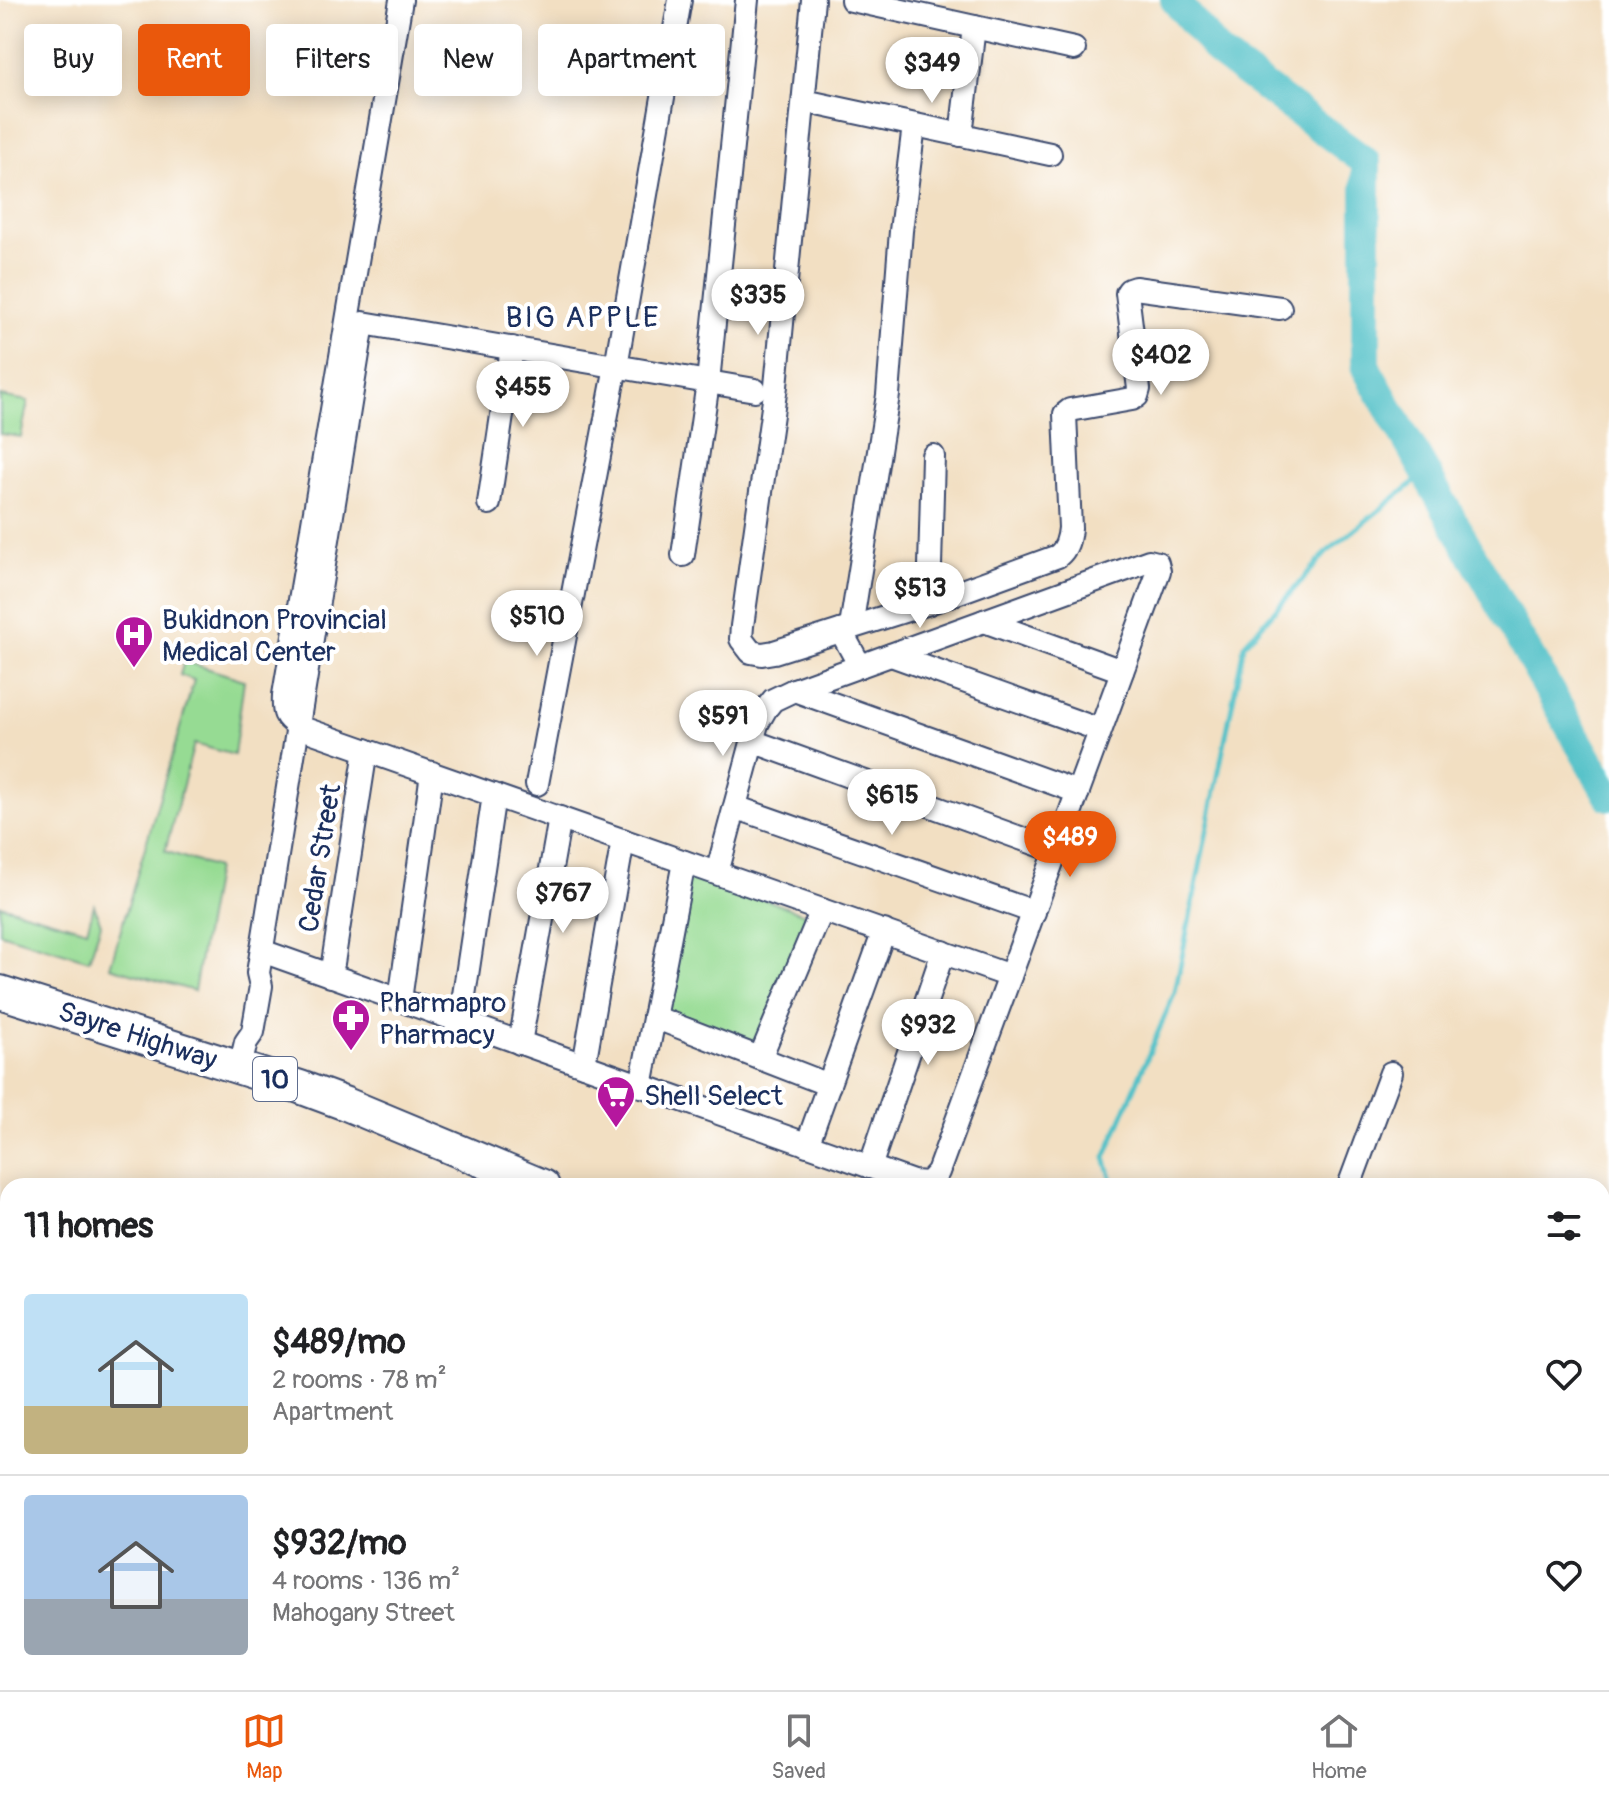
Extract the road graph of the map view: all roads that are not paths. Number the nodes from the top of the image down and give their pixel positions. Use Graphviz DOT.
graph roads {
  1 [pos="401,0"];
  2 [pos="680,0"];
  3 [pos="747,0"];
  4 [pos="813,0"];
  5 [pos="852,0"];
  6 [pos="974,27"];
  7 [pos="1074,49"];
  8 [pos="804,101"];
  9 [pos="914,125"];
  10 [pos="961,135"];
  11 [pos="1050,154"];
  12 [pos="1280,308"];
  13 [pos="512,348"];
  14 [pos="616,366"];
  15 [pos="708,382"];
  16 [pos="755,390"];
  17 [pos="933,456"];
  18 [pos="489,503"];
  19 [pos="683,555"];
  20 [pos="929,603"];
  21 [pos="984,621"];
  22 [pos="846,629"];
  23 [pos="891,655"];
  24 [pos="860,666"];
  25 [pos="1122,671"];
  26 [pos="794,690"];
  27 [pos="299,727"];
  28 [pos="1100,730"];
  29 [pos="752,741"];
  30 [pos="366,750"];
  31 [pos="432,773"];
  32 [pos="537,784"];
  33 [pos="1078,792"];
  34 [pos="494,795"];
  35 [pos="735,807"];
  36 [pos="560,818"];
  37 [pos="623,840"];
  38 [pos="1056,851"];
  39 [pos="684,862"];
  40 [pos="717,873"];
  41 [pos="822,910"];
  42 [pos="1034,912"];
  43 [pos="884,931"];
  44 [pos="943,952"];
  45 [pos="260,962"];
  46 [pos="331,976"];
  47 [pos="1010,976"];
  48 [pos="0,992"];
  49 [pos="400,1000"];
  50 [pos="654,1017"];
  51 [pos="460,1022"];
  52 [pos="520,1043"];
  53 [pos="243,1055"];
  54 [pos="760,1058"];
  55 [pos="584,1065"];
  56 [pos="1391,1073"];
  57 [pos="829,1085"];
  58 [pos="641,1086"];
  59 [pos="807,1145"];
  60 [pos="870,1167"];
  61 [pos="524,1178"];
  62 [pos="902,1178"];
  63 [pos="933,1178"];
  64 [pos="1352,1178"];
  1 -- 27 [label="street"];
  2 -- 14 [label="street"];
  3 -- 15 [label="street"];
  4 -- 8 [label="street"];
  5 -- 6 [label="street"];
  6 -- 7 [label="street"];
  6 -- 10 [label="street"];
  8 -- 9 [label="street"];
  8 -- 22 [label="street"];
  9 -- 10 [label="street"];
  9 -- 22 [label="street"];
  10 -- 11 [label="street"];
  12 -- 20 [label="street"];
  13 -- 14 [label="street"];
  13 -- 18 [label="street"];
  13 -- 27 [label="street"];
  14 -- 15 [label="street"];
  14 -- 32 [label="street"];
  15 -- 16 [label="street"];
  15 -- 19 [label="street"];
  17 -- 20 [label="street"];
  20 -- 22 [label="street"];
  21 -- 23 [label="street"];
  21 -- 25 [label="street"];
  21 -- 25 [label="street"];
  22 -- 24 [label="street"];
  23 -- 24 [label="street"];
  23 -- 28 [label="street"];
  24 -- 26 [label="street"];
  25 -- 28 [label="street"];
  26 -- 29 [label="street"];
  26 -- 33 [label="street"];
  27 -- 30 [label="street"];
  27 -- 45 [label="street"];
  28 -- 33 [label="street"];
  29 -- 35 [label="street"];
  29 -- 38 [label="street"];
  30 -- 31 [label="street"];
  30 -- 46 [label="street, Cedar Street"];
  31 -- 34 [label="street"];
  31 -- 49 [label="street"];
  33 -- 38 [label="street"];
  34 -- 36 [label="street"];
  34 -- 51 [label="street"];
  35 -- 40 [label="street"];
  35 -- 42 [label="street"];
  36 -- 37 [label="street"];
  36 -- 52 [label="street"];
  37 -- 39 [label="street"];
  37 -- 55 [label="street"];
  38 -- 42 [label="street"];
  39 -- 40 [label="street"];
  39 -- 50 [label="street"];
  40 -- 41 [label="street"];
  41 -- 43 [label="street"];
  41 -- 54 [label="street"];
  42 -- 47 [label="street"];
  43 -- 44 [label="street"];
  43 -- 57 [label="street"];
  44 -- 47 [label="street"];
  44 -- 60 [label="street"];
  45 -- 46 [label="street"];
  45 -- 53 [label="street"];
  46 -- 49 [label="street"];
  47 -- 63 [label="street"];
  48 -- 53 [label="highway, Sayre Highway / 10"];
  49 -- 51 [label="street"];
  50 -- 54 [label="street"];
  50 -- 58 [label="street"];
  51 -- 52 [label="street"];
  52 -- 55 [label="street"];
  53 -- 61 [label="highway, Sayre Highway / 10"];
  54 -- 57 [label="street"];
  55 -- 58 [label="street"];
  56 -- 64 [label="street"];
  57 -- 59 [label="street"];
  58 -- 59 [label="street"];
  59 -- 60 [label="street"];
  60 -- 62 [label="street"];
}
